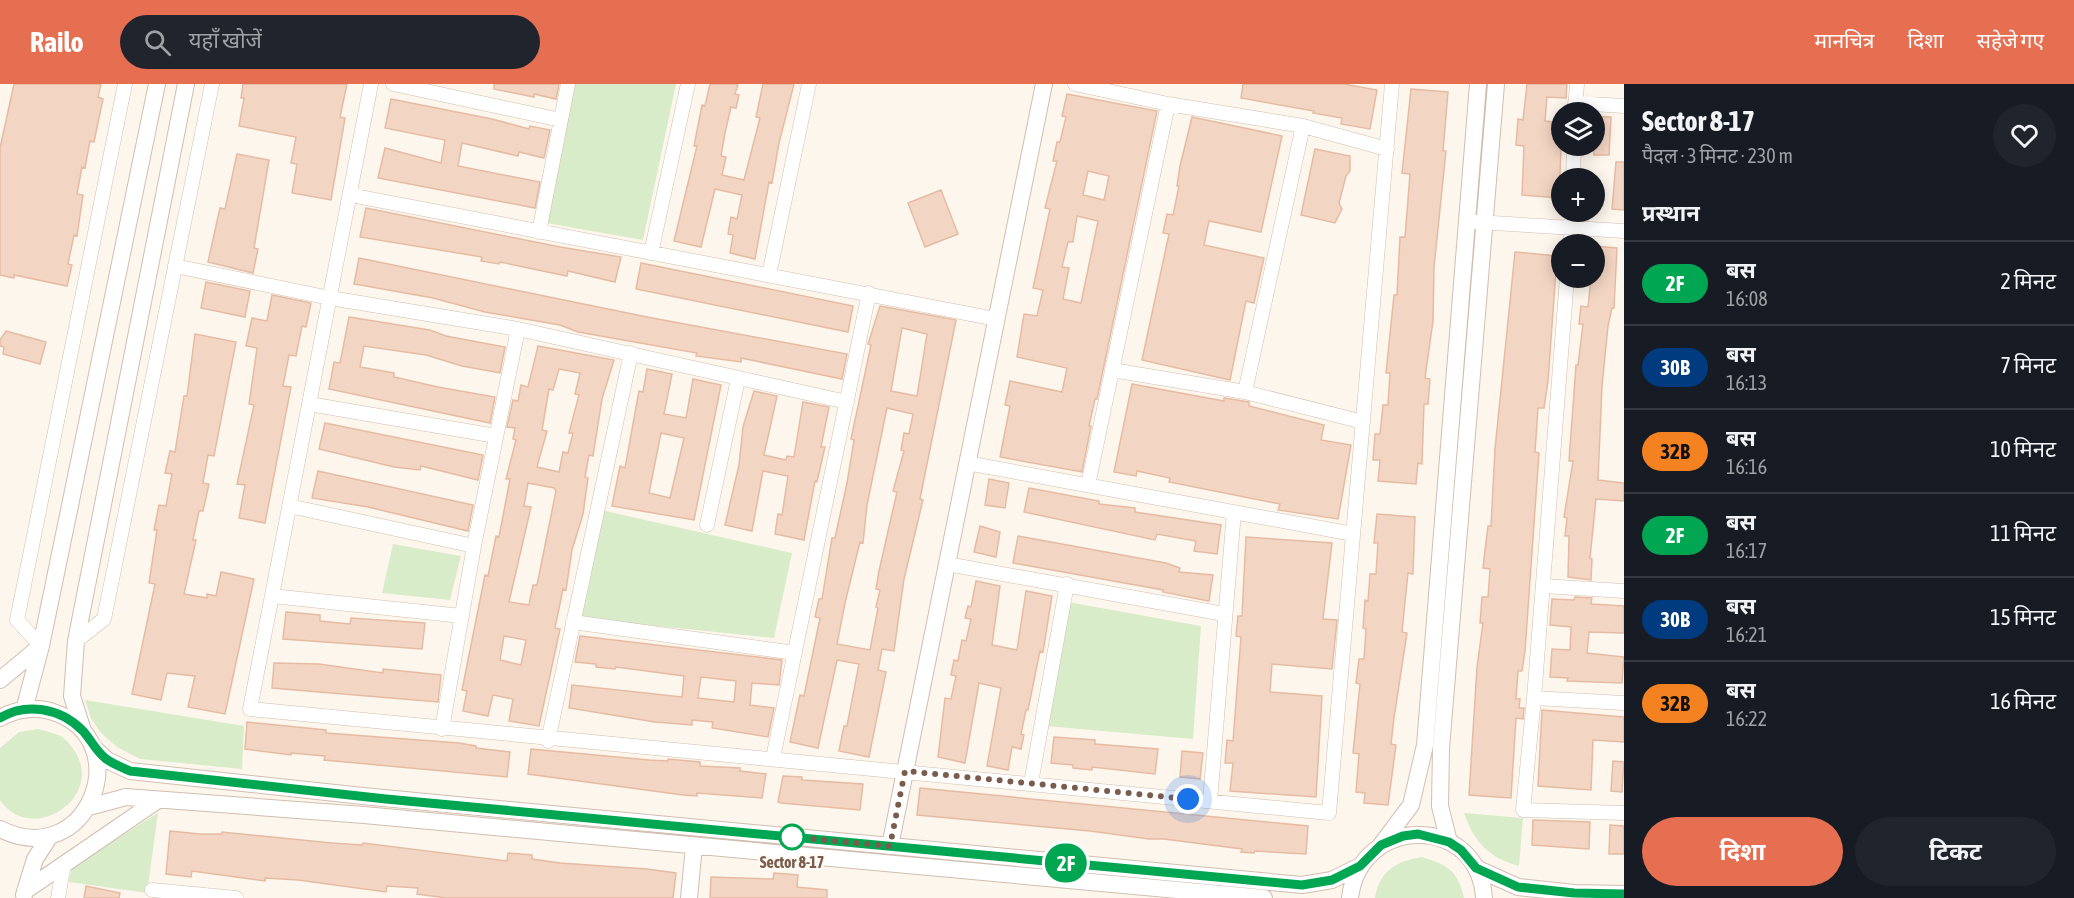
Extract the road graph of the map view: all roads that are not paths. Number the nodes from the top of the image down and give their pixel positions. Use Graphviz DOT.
graph roads {
  1 [pos="125,84"];
  2 [pos="157,84"];
  3 [pos="186,84"];
  4 [pos="212,84"];
  5 [pos="371,84"];
  6 [pos="393,84"];
  7 [pos="568,84"];
  8 [pos="688,84"];
  9 [pos="809,84"];
  10 [pos="1044,84"];
  11 [pos="1075,84"];
  12 [pos="1392,84"];
  13 [pos="1478,84"];
  14 [pos="1496,84"];
  15 [pos="1577,84"];
  16 [pos="1576,102"];
  17 [pos="1168,104"];
  18 [pos="1624,106"];
  19 [pos="1605,107"];
  20 [pos="561,120"];
  21 [pos="1303,126"];
  22 [pos="1387,149"];
  23 [pos="350,195"];
  24 [pos="1467,221"];
  25 [pos="1484,222"];
  26 [pos="1571,222"];
  27 [pos="1571,227"];
  28 [pos="1624,231"];
  29 [pos="540,232"];
  30 [pos="1571,234"];
  31 [pos="651,253"];
  32 [pos="175,266"];
  33 [pos="769,275"];
  34 [pos="1566,288"];
  35 [pos="869,293"];
  36 [pos="330,298"];
  37 [pos="996,319"];
  38 [pos="518,330"];
  39 [pos="631,353"];
  40 [pos="1112,369"];
  41 [pos="738,379"];
  42 [pos="1245,392"];
  43 [pos="847,402"];
  44 [pos="309,404"];
  45 [pos="1363,422"];
  46 [pos="496,436"];
  47 [pos="968,463"];
  48 [pos="1088,485"];
  49 [pos="289,506"];
  50 [pos="1234,512"];
  51 [pos="707,525"];
  52 [pos="1353,534"];
  53 [pos="474,546"];
  54 [pos="947,564"];
  55 [pos="1067,584"];
  56 [pos="1543,586"];
  57 [pos="1624,591"];
  58 [pos="272,596"];
  59 [pos="1224,614"];
  60 [pos="462,616"];
  61 [pos="573,622"];
  62 [pos="76,641"];
  63 [pos="41,646"];
  64 [pos="795,652"];
  65 [pos="0,680"];
  66 [pos="1534,698"];
  67 [pos="1624,703"];
  68 [pos="24,710"];
  69 [pos="0,718"];
  70 [pos="442,729"];
  71 [pos="83,731"];
  72 [pos="549,741"];
  73 [pos="92,746"];
  74 [pos="773,758"];
  75 [pos="905,771"];
  76 [pos="1031,783"];
  77 [pos="158,800"];
  78 [pos="1210,801"];
  79 [pos="89,807"];
  80 [pos="1624,813"];
  81 [pos="0,829"];
  82 [pos="50,836"];
  83 [pos="1449,842"];
  84 [pos="1381,845"];
  85 [pos="694,846"];
  86 [pos="890,846"];
  87 [pos="64,864"];
  88 [pos="1360,866"];
  89 [pos="1476,868"];
  90 [pos="152,890"];
  91 [pos="24,894"];
  92 [pos="1624,894"];
  93 [pos="200,896"];
  94 [pos="58,898"];
  95 [pos="236,898"];
  96 [pos="689,898"];
  97 [pos="1264,898"];
  98 [pos="1350,898"];
  99 [pos="1484,898"];
  1 -- 63 [label="street"];
  2 -- 63 [label="street"];
  3 -- 62 [label="street"];
  4 -- 32 [label="street"];
  5 -- 23 [label="street"];
  6 -- 20 [label="street"];
  7 -- 20 [label="street"];
  8 -- 31 [label="street"];
  9 -- 33 [label="street"];
  10 -- 37 [label="street"];
  11 -- 17 [label="street"];
  12 -- 22 [label="street"];
  13 -- 24 [label="street"];
  14 -- 25 [label="street"];
  15 -- 16 [label="street"];
  17 -- 21 [label="street"];
  17 -- 40 [label="street"];
  18 -- 19 [label="street"];
  20 -- 29 [label="street"];
  21 -- 22 [label="street"];
  21 -- 42 [label="street"];
  22 -- 45 [label="street"];
  23 -- 29 [label="street"];
  23 -- 36 [label="street"];
  24 -- 25 [label="street"];
  24 -- 84 [label="street"];
  25 -- 27 [label="street"];
  25 -- 83 [label="street"];
  26 -- 27 [label="street"];
  27 -- 28 [label="street"];
  27 -- 30 [label="street"];
  29 -- 31 [label="street"];
  31 -- 33 [label="street"];
  32 -- 36 [label="street"];
  32 -- 62 [label="street"];
  33 -- 35 [label="street"];
  34 -- 56 [label="street"];
  35 -- 37 [label="street"];
  35 -- 43 [label="street"];
  36 -- 38 [label="street"];
  36 -- 44 [label="street"];
  37 -- 47 [label="street"];
  38 -- 39 [label="street"];
  38 -- 46 [label="street"];
  39 -- 41 [label="street"];
  39 -- 61 [label="street"];
  40 -- 42 [label="street"];
  40 -- 48 [label="street"];
  41 -- 43 [label="street"];
  41 -- 51 [label="street"];
  42 -- 45 [label="street"];
  43 -- 64 [label="street"];
  44 -- 46 [label="street"];
  44 -- 49 [label="street"];
  45 -- 52 [label="street"];
  46 -- 53 [label="street"];
  47 -- 48 [label="street"];
  47 -- 54 [label="street"];
  48 -- 50 [label="street"];
  49 -- 53 [label="street"];
  49 -- 58 [label="street"];
  50 -- 52 [label="street"];
  50 -- 59 [label="street"];
  52 -- 78 [label="street"];
  53 -- 60 [label="street"];
  54 -- 55 [label="street"];
  54 -- 75 [label="street"];
  55 -- 59 [label="street"];
  55 -- 76 [label="street"];
  56 -- 57 [label="street"];
  56 -- 66 [label="street"];
  58 -- 60 [label="street"];
  58 -- 70 [label="street"];
  59 -- 78 [label="street"];
  60 -- 70 [label="street"];
  61 -- 64 [label="street"];
  61 -- 72 [label="street"];
  62 -- 71 [label="street"];
  63 -- 65 [label="street"];
  63 -- 68 [label="street"];
  64 -- 74 [label="street"];
  66 -- 67 [label="street"];
  66 -- 80 [label="street"];
  68 -- 69 [label="street"];
  68 -- 71 [label="street"];
  70 -- 72 [label="street"];
  71 -- 73 [label="street"];
  72 -- 74 [label="street"];
  73 -- 79 [label="street"];
  73 -- 86 [label="street"];
  74 -- 75 [label="street"];
  75 -- 76 [label="street"];
  75 -- 86 [label="street"];
  76 -- 78 [label="street"];
  77 -- 79 [label="street"];
  77 -- 85 [label="street"];
  77 -- 87 [label="street"];
  79 -- 82 [label="street"];
  81 -- 82 [label="street"];
  82 -- 91 [label="street"];
  83 -- 84 [label="street"];
  83 -- 89 [label="street"];
  84 -- 88 [label="street"];
  85 -- 96 [label="street"];
  85 -- 97 [label="street"];
  86 -- 88 [label="street"];
  87 -- 91 [label="street"];
  87 -- 94 [label="street"];
  88 -- 98 [label="street"];
  89 -- 92 [label="street"];
  89 -- 99 [label="street"];
  90 -- 93 [label="street"];
  93 -- 95 [label="street"];
}
